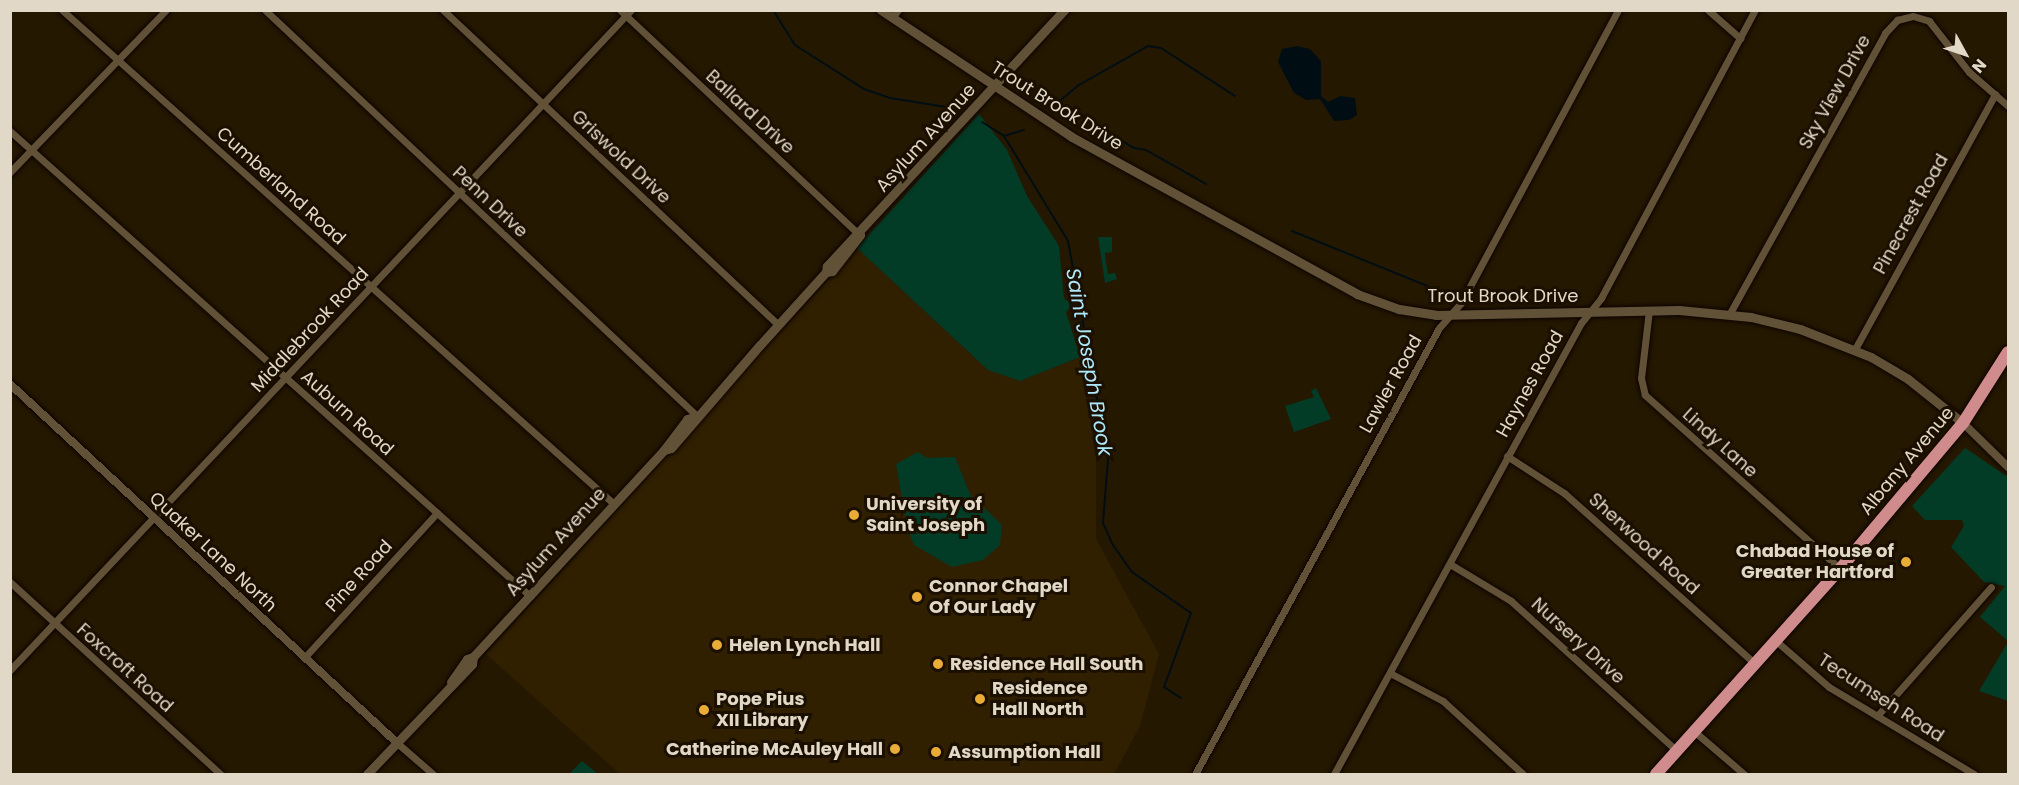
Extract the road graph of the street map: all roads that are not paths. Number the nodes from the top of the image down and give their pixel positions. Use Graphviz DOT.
graph roads {
  1 [pos="62,10"];
  2 [pos="166,10"];
  3 [pos="265,10"];
  4 [pos="442,10"];
  5 [pos="881,10"];
  6 [pos="1064,10"];
  7 [pos="1618,10"];
  8 [pos="1708,10"];
  9 [pos="1755,10"];
  10 [pos="625,12"];
  11 [pos="895,14"];
  12 [pos="1740,38"];
  13 [pos="118,61"];
  14 [pos="994,87"];
  15 [pos="1995,94"];
  16 [pos="543,104"];
  17 [pos="2008,106"];
  18 [pos="10,131"];
  19 [pos="32,150"];
  20 [pos="10,172"];
  21 [pos="458,193"];
  22 [pos="860,235"];
  23 [pos="371,287"];
  24 [pos="1649,310"];
  25 [pos="1590,312"];
  26 [pos="1730,313"];
  27 [pos="1451,315"];
  28 [pos="778,325"];
  29 [pos="1855,349"];
  30 [pos="2008,352"];
  31 [pos="285,377"];
  32 [pos="10,384"];
  33 [pos="695,416"];
  34 [pos="1963,423"];
  35 [pos="2008,454"];
  36 [pos="1999,455"];
  37 [pos="1507,456"];
  38 [pos="2008,467"];
  39 [pos="614,504"];
  40 [pos="437,513"];
  41 [pos="153,519"];
  42 [pos="1450,564"];
  43 [pos="1840,569"];
  44 [pos="10,582"];
  45 [pos="1991,587"];
  46 [pos="530,596"];
  47 [pos="54,624"];
  48 [pos="1776,641"];
  49 [pos="304,658"];
  50 [pos="1755,664"];
  51 [pos="10,670"];
  52 [pos="1390,673"];
  53 [pos="1877,716"];
  54 [pos="1695,732"];
  55 [pos="396,742"];
  56 [pos="1677,751"];
  57 [pos="220,774"];
  58 [pos="367,774"];
  59 [pos="433,774"];
  60 [pos="1195,774"];
  61 [pos="1334,774"];
  62 [pos="1523,774"];
  63 [pos="1656,774"];
  64 [pos="1744,774"];
  65 [pos="1974,774"];
  1 -- 13 [label="street, Cumberland Road"];
  2 -- 13 [label="street"];
  3 -- 21 [label="street, Penn Drive"];
  4 -- 16 [label="street, Griswold Drive"];
  5 -- 11 [label="main road, Trout Brook Drive"];
  6 -- 14 [label="main road, Asylum Avenue"];
  7 -- 27 [label="street, Lawler Road"];
  8 -- 12 [label="street"];
  9 -- 12 [label="street, Haynes Road"];
  10 -- 16 [label="street, Middlebrook Road"];
  10 -- 22 [label="street, Ballard Drive"];
  11 -- 14 [label="main road, Trout Brook Drive"];
  12 -- 25 [label="street, Haynes Road"];
  13 -- 19 [label="street"];
  13 -- 23 [label="street, Cumberland Road"];
  14 -- 22 [label="main road, Asylum Avenue"];
  14 -- 27 [label="main road, Trout Brook Drive"];
  15 -- 17 [label="street, Sky View Drive"];
  15 -- 26 [label="street, Sky View Drive"];
  15 -- 29 [label="street, Pinecrest Road"];
  16 -- 21 [label="street, Middlebrook Road"];
  16 -- 28 [label="street, Griswold Drive"];
  18 -- 19 [label="street, Auburn Road"];
  19 -- 20 [label="street"];
  19 -- 31 [label="street, Auburn Road"];
  21 -- 23 [label="street, Middlebrook Road"];
  21 -- 33 [label="street, Penn Drive"];
  22 -- 28 [label="main road, Asylum Avenue"];
  23 -- 31 [label="street, Middlebrook Road"];
  23 -- 39 [label="street, Cumberland Road"];
  24 -- 25 [label="main road, Trout Brook Drive"];
  24 -- 26 [label="main road, Trout Brook Drive"];
  24 -- 43 [label="street, Lindy Lane"];
  25 -- 27 [label="main road, Trout Brook Drive"];
  25 -- 37 [label="street, Haynes Road"];
  26 -- 29 [label="main road, Trout Brook Drive"];
  27 -- 60 [label="street, Lawler Road"];
  28 -- 33 [label="main road, Asylum Avenue"];
  29 -- 34 [label="main road, Trout Brook Drive"];
  30 -- 34 [label="highway, Albany Avenue"];
  31 -- 40 [label="street, Auburn Road"];
  31 -- 41 [label="street, Middlebrook Road"];
  32 -- 41 [label="street, Quaker Lane North"];
  33 -- 39 [label="main road, Asylum Avenue"];
  34 -- 36 [label="street"];
  34 -- 43 [label="highway, Albany Avenue"];
  35 -- 36 [label="street"];
  36 -- 38 [label="street"];
  37 -- 42 [label="street, Haynes Road"];
  37 -- 50 [label="street, Sherwood Road"];
  39 -- 46 [label="main road, Asylum Avenue"];
  40 -- 46 [label="street, Auburn Road"];
  40 -- 49 [label="street, Pine Road"];
  41 -- 47 [label="street, Middlebrook Road"];
  41 -- 49 [label="street, Quaker Lane North"];
  42 -- 52 [label="street, Haynes Road"];
  42 -- 56 [label="street, Nursery Drive"];
  43 -- 48 [label="highway, Albany Avenue"];
  44 -- 47 [label="street, Foxcroft Road"];
  45 -- 53 [label="street"];
  46 -- 55 [label="main road, Asylum Avenue"];
  47 -- 51 [label="street, Middlebrook Road"];
  47 -- 57 [label="street, Foxcroft Road"];
  48 -- 50 [label="highway, Albany Avenue"];
  48 -- 53 [label="street, Tecumseh Road"];
  49 -- 55 [label="street, Quaker Lane North"];
  50 -- 54 [label="highway, Albany Avenue"];
  52 -- 61 [label="street, Haynes Road"];
  52 -- 62 [label="street"];
  53 -- 65 [label="street, Tecumseh Road"];
  54 -- 56 [label="highway, Albany Avenue"];
  54 -- 64 [label="street"];
  55 -- 58 [label="main road, Asylum Avenue"];
  55 -- 59 [label="street"];
  56 -- 63 [label="highway, Albany Avenue"];
}
